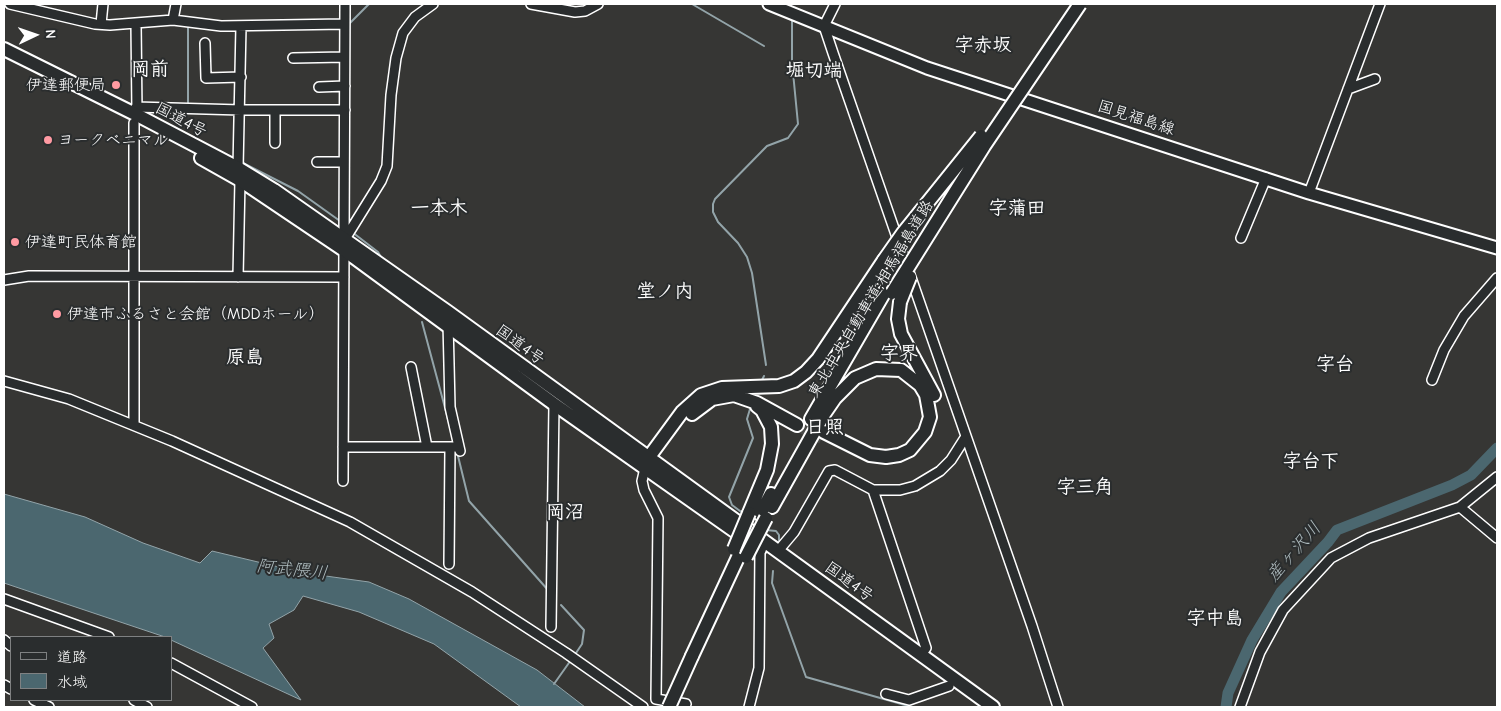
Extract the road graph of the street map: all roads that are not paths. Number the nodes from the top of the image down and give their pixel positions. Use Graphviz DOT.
graph roads {
  1 [pos="10,4"];
  2 [pos="103,4"];
  3 [pos="176,4"];
  4 [pos="345,4"];
  5 [pos="433,4"];
  6 [pos="531,4"];
  7 [pos="598,4"];
  8 [pos="769,4"];
  9 [pos="834,4"];
  10 [pos="1072,4"];
  11 [pos="1080,4"];
  12 [pos="1380,4"];
  13 [pos="173,20"];
  14 [pos="136,23"];
  15 [pos="101,24"];
  16 [pos="344,24"];
  17 [pos="241,26"];
  18 [pos="824,26"];
  19 [pos="206,42"];
  20 [pos="4,49"];
  21 [pos="344,57"];
  22 [pos="4,58"];
  23 [pos="294,58"];
  24 [pos="241,77"];
  25 [pos="1375,80"];
  26 [pos="345,86"];
  27 [pos="319,87"];
  28 [pos="1348,89"];
  29 [pos="241,109"];
  30 [pos="275,110"];
  31 [pos="345,110"];
  32 [pos="136,115"];
  33 [pos="982,141"];
  34 [pos="275,143"];
  35 [pos="317,162"];
  36 [pos="344,162"];
  37 [pos="239,174"];
  38 [pos="1266,178"];
  39 [pos="1309,193"];
  40 [pos="1241,238"];
  41 [pos="345,244"];
  42 [pos="1497,248"];
  43 [pos="134,276"];
  44 [pos="238,277"];
  45 [pos="344,277"];
  46 [pos="1497,278"];
  47 [pos="4,280"];
  48 [pos="893,294"];
  49 [pos="448,312"];
  50 [pos="448,326"];
  51 [pos="411,367"];
  52 [pos="1432,380"];
  53 [pos="4,381"];
  54 [pos="736,387"];
  55 [pos="747,399"];
  56 [pos="554,404"];
  57 [pos="134,426"];
  58 [pos="965,438"];
  59 [pos="343,447"];
  60 [pos="428,447"];
  61 [pos="456,448"];
  62 [pos="650,463"];
  63 [pos="1497,477"];
  64 [pos="343,481"];
  65 [pos="873,490"];
  66 [pos="1460,507"];
  67 [pos="762,513"];
  68 [pos="1497,538"];
  69 [pos="762,545"];
  70 [pos="778,551"];
  71 [pos="740,553"];
  72 [pos="449,564"];
  73 [pos="4,599"];
  74 [pos="551,627"];
  75 [pos="106,636"];
  76 [pos="921,655"];
  77 [pos="695,657"];
  78 [pos="172,665"];
  79 [pos="949,686"];
  80 [pos="886,694"];
  81 [pos="36,701"];
  82 [pos="136,701"];
  83 [pos="681,706"];
  84 [pos="49,707"];
  85 [pos="147,707"];
  86 [pos="252,707"];
  87 [pos="643,707"];
  88 [pos="670,707"];
  89 [pos="749,707"];
  90 [pos="980,707"];
  91 [pos="993,707"];
  92 [pos="1058,707"];
  93 [pos="1240,707"];
  1 -- 15 [label="street"];
  2 -- 15 [label="street"];
  3 -- 13 [label="street"];
  4 -- 16 [label="street"];
  5 -- 41 [label="street"];
  6 -- 7 [label="street"];
  8 -- 18 [label="main road, 国見福島線"];
  9 -- 18 [label="street"];
  10 -- 33 [label="highway, 東北中央自動車道;相馬福島道路"];
  11 -- 33 [label="highway, 東北中央自動車道;相馬福島道路, bridge"];
  12 -- 28 [label="street"];
  13 -- 14 [label="street"];
  13 -- 17 [label="street"];
  14 -- 15 [label="street"];
  14 -- 32 [label="street"];
  16 -- 17 [label="street"];
  16 -- 21 [label="street"];
  17 -- 24 [label="street"];
  18 -- 38 [label="main road, 国見福島線"];
  18 -- 58 [label="street"];
  19 -- 24 [label="street"];
  20 -- 32 [label="highway, 国道4号"];
  21 -- 23 [label="street"];
  21 -- 26 [label="street"];
  22 -- 32 [label="highway, 国道4号"];
  24 -- 29 [label="street"];
  25 -- 28 [label="street"];
  26 -- 27 [label="street"];
  26 -- 31 [label="street"];
  28 -- 39 [label="street"];
  29 -- 30 [label="street"];
  29 -- 32 [label="street"];
  29 -- 37 [label="street"];
  30 -- 31 [label="street"];
  30 -- 34 [label="street"];
  31 -- 36 [label="street"];
  32 -- 37 [label="highway, 国道4号"];
  32 -- 43 [label="street"];
  33 -- 48 [label="highway, 東北中央自動車道;相馬福島道路, bridge"];
  33 -- 48 [label="highway, bridge"];
  33 -- 54 [label="highway, bridge"];
  35 -- 36 [label="street"];
  36 -- 41 [label="street"];
  37 -- 41 [label="highway, 国道4号"];
  37 -- 44 [label="street"];
  38 -- 39 [label="main road, 国見福島線"];
  38 -- 40 [label="street"];
  39 -- 42 [label="main road, 国見福島線"];
  41 -- 45 [label="street"];
  41 -- 49 [label="highway, 国道4号"];
  41 -- 50 [label="highway, 国道4号"];
  43 -- 44 [label="street"];
  43 -- 47 [label="street"];
  43 -- 57 [label="street"];
  44 -- 45 [label="street"];
  45 -- 59 [label="street"];
  46 -- 52 [label="street"];
  48 -- 67 [label="highway, 東北中央自動車道;相馬福島道路"];
  48 -- 67 [label="highway"];
  49 -- 50 [label="street"];
  49 -- 62 [label="highway, 国道4号"];
  50 -- 56 [label="highway, 国道4号"];
  50 -- 61 [label="street"];
  51 -- 60 [label="street"];
  53 -- 57 [label="street"];
  54 -- 55 [label="highway"];
  54 -- 62 [label="highway"];
  55 -- 62 [label="highway"];
  55 -- 67 [label="highway"];
  56 -- 62 [label="highway, 国道4号"];
  56 -- 74 [label="street"];
  57 -- 87 [label="street"];
  58 -- 65 [label="street"];
  58 -- 92 [label="street"];
  59 -- 60 [label="street"];
  59 -- 64 [label="street"];
  60 -- 61 [label="street"];
  61 -- 72 [label="street"];
  62 -- 69 [label="highway, 国道4号"];
  62 -- 83 [label="street"];
  63 -- 66 [label="street"];
  65 -- 70 [label="street"];
  65 -- 76 [label="street"];
  66 -- 68 [label="street"];
  66 -- 93 [label="street"];
  67 -- 71 [label="highway, bridge"];
  67 -- 71 [label="highway, 東北中央自動車道;相馬福島道路, bridge"];
  69 -- 70 [label="highway, 国道4号"];
  69 -- 79 [label="highway, 国道4号"];
  69 -- 89 [label="street"];
  70 -- 76 [label="highway, 国道4号"];
  71 -- 77 [label="highway, 東北中央自動車道;相馬福島道路"];
  71 -- 77 [label="highway, 東北中央自動車道;相馬福島道路"];
  73 -- 75 [label="street"];
  76 -- 91 [label="highway, 国道4号"];
  77 -- 83 [label="highway, 東北中央自動車道;相馬福島道路"];
  77 -- 88 [label="highway, 東北中央自動車道;相馬福島道路, bridge"];
  78 -- 86 [label="street"];
  79 -- 80 [label="street"];
  79 -- 90 [label="highway, 国道4号"];
  81 -- 84 [label="street"];
  82 -- 85 [label="street"];
}
